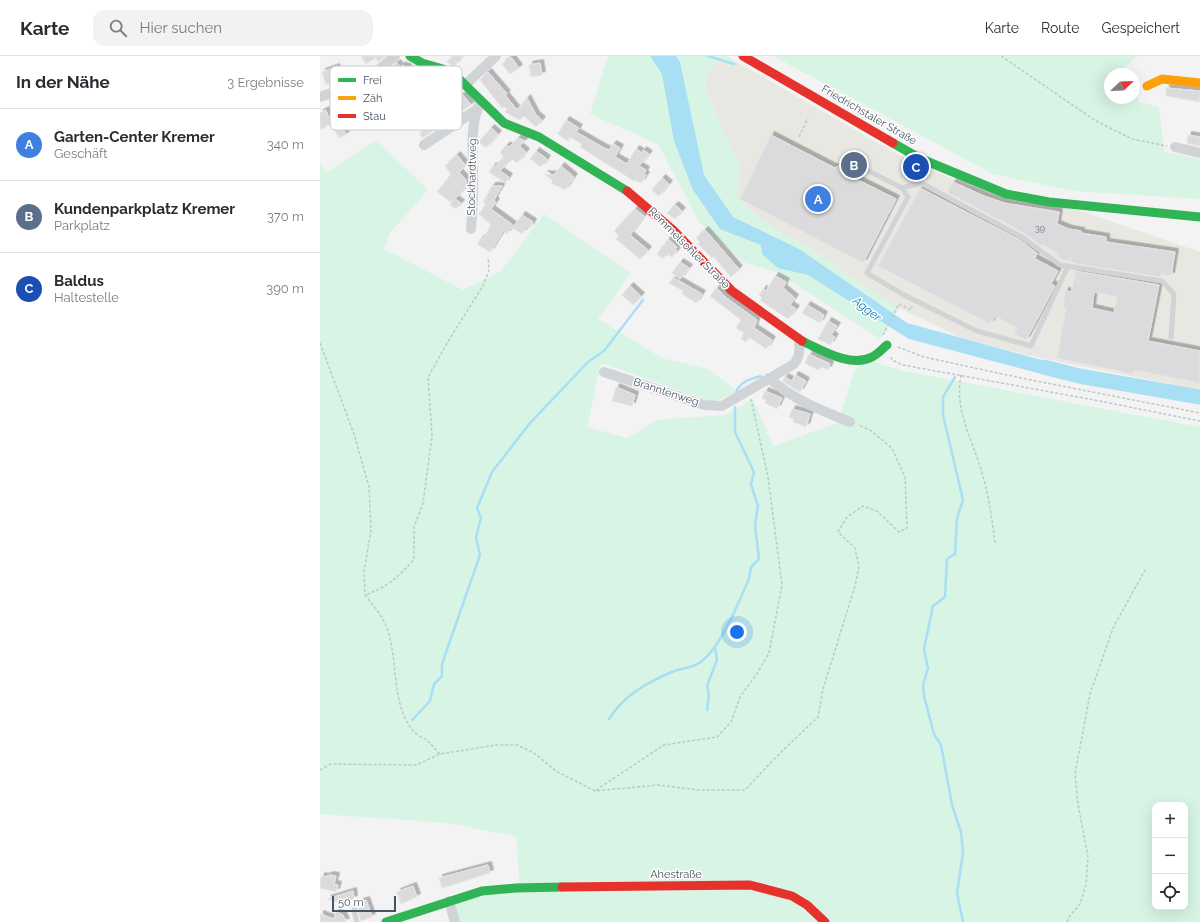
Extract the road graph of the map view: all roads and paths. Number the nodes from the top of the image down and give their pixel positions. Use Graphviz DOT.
graph roads {
  1 [pos="395,56"];
  2 [pos="410,56"];
  3 [pos="496,56"];
  4 [pos="743,56"];
  5 [pos="1001,56"];
  6 [pos="383,66"];
  7 [pos="433,66"];
  8 [pos="462,82"];
  9 [pos="1200,83"];
  10 [pos="1147,86"];
  11 [pos="330,94"];
  12 [pos="320,98"];
  13 [pos="479,106"];
  14 [pos="462,118"];
  15 [pos="808,118"];
  16 [pos="445,130"];
  17 [pos="799,137"];
  18 [pos="424,145"];
  19 [pos="1175,147"];
  20 [pos="1200,154"];
  21 [pos="861,156"];
  22 [pos="902,188"];
  23 [pos="1200,218"];
  24 [pos="471,229"];
  25 [pos="488,257"];
  26 [pos="1068,266"];
  27 [pos="898,306"];
  28 [pos="885,331"];
  29 [pos="1171,337"];
  30 [pos="799,340"];
  31 [pos="320,343"];
  32 [pos="887,345"];
  33 [pos="604,372"];
  34 [pos="961,375"];
  35 [pos="769,378"];
  36 [pos="749,392"];
  37 [pos="1200,413"];
  38 [pos="1200,421"];
  39 [pos="850,422"];
  40 [pos="995,543"];
  41 [pos="1144,570"];
  42 [pos="365,595"];
  43 [pos="440,754"];
  44 [pos="320,770"];
  45 [pos="595,791"];
  46 [pos="449,901"];
  47 [pos="356,903"];
  48 [pos="391,921"];
  49 [pos="357,922"];
  50 [pos="455,922"];
  51 [pos="825,922"];
  52 [pos="1067,922"];
  1 -- 6 [label="street"];
  2 -- 7 [label="main road, Remmelsohler Straße"];
  3 -- 8 [label="street"];
  4 -- 23 [label="main road, Friedrichstaler Straße"];
  5 -- 19 [label="path"];
  8 -- 13 [label="main road, Remmelsohler Straße"];
  9 -- 10 [label="main road"];
  11 -- 12 [label="street"];
  13 -- 14 [label="street"];
  13 -- 24 [label="street, Stockhardtweg"];
  13 -- 30 [label="main road, Remmelsohler Straße"];
  15 -- 17 [label="path"];
  16 -- 18 [label="street"];
  19 -- 20 [label="street"];
  21 -- 22 [label="lane"];
  22 -- 26 [label="lane"];
  22 -- 26 [label="lane"];
  25 -- 42 [label="path"];
  26 -- 29 [label="lane"];
  27 -- 28 [label="path"];
  30 -- 32 [label="main road, Remmelsohler Straße"];
  30 -- 35 [label="street, Branntenweg"];
  31 -- 42 [label="path"];
  32 -- 34 [label="path"];
  32 -- 37 [label="path"];
  33 -- 36 [label="street, Branntenweg"];
  34 -- 38 [label="path"];
  34 -- 40 [label="path"];
  35 -- 36 [label="street, Branntenweg"];
  35 -- 39 [label="street"];
  36 -- 45 [label="path"];
  39 -- 45 [label="path"];
  41 -- 52 [label="path"];
  42 -- 43 [label="path"];
  43 -- 44 [label="path"];
  43 -- 45 [label="path"];
  46 -- 48 [label="main road, Ahestraße"];
  46 -- 50 [label="street"];
  46 -- 51 [label="main road, Ahestraße"];
  47 -- 49 [label="lane"];
}
